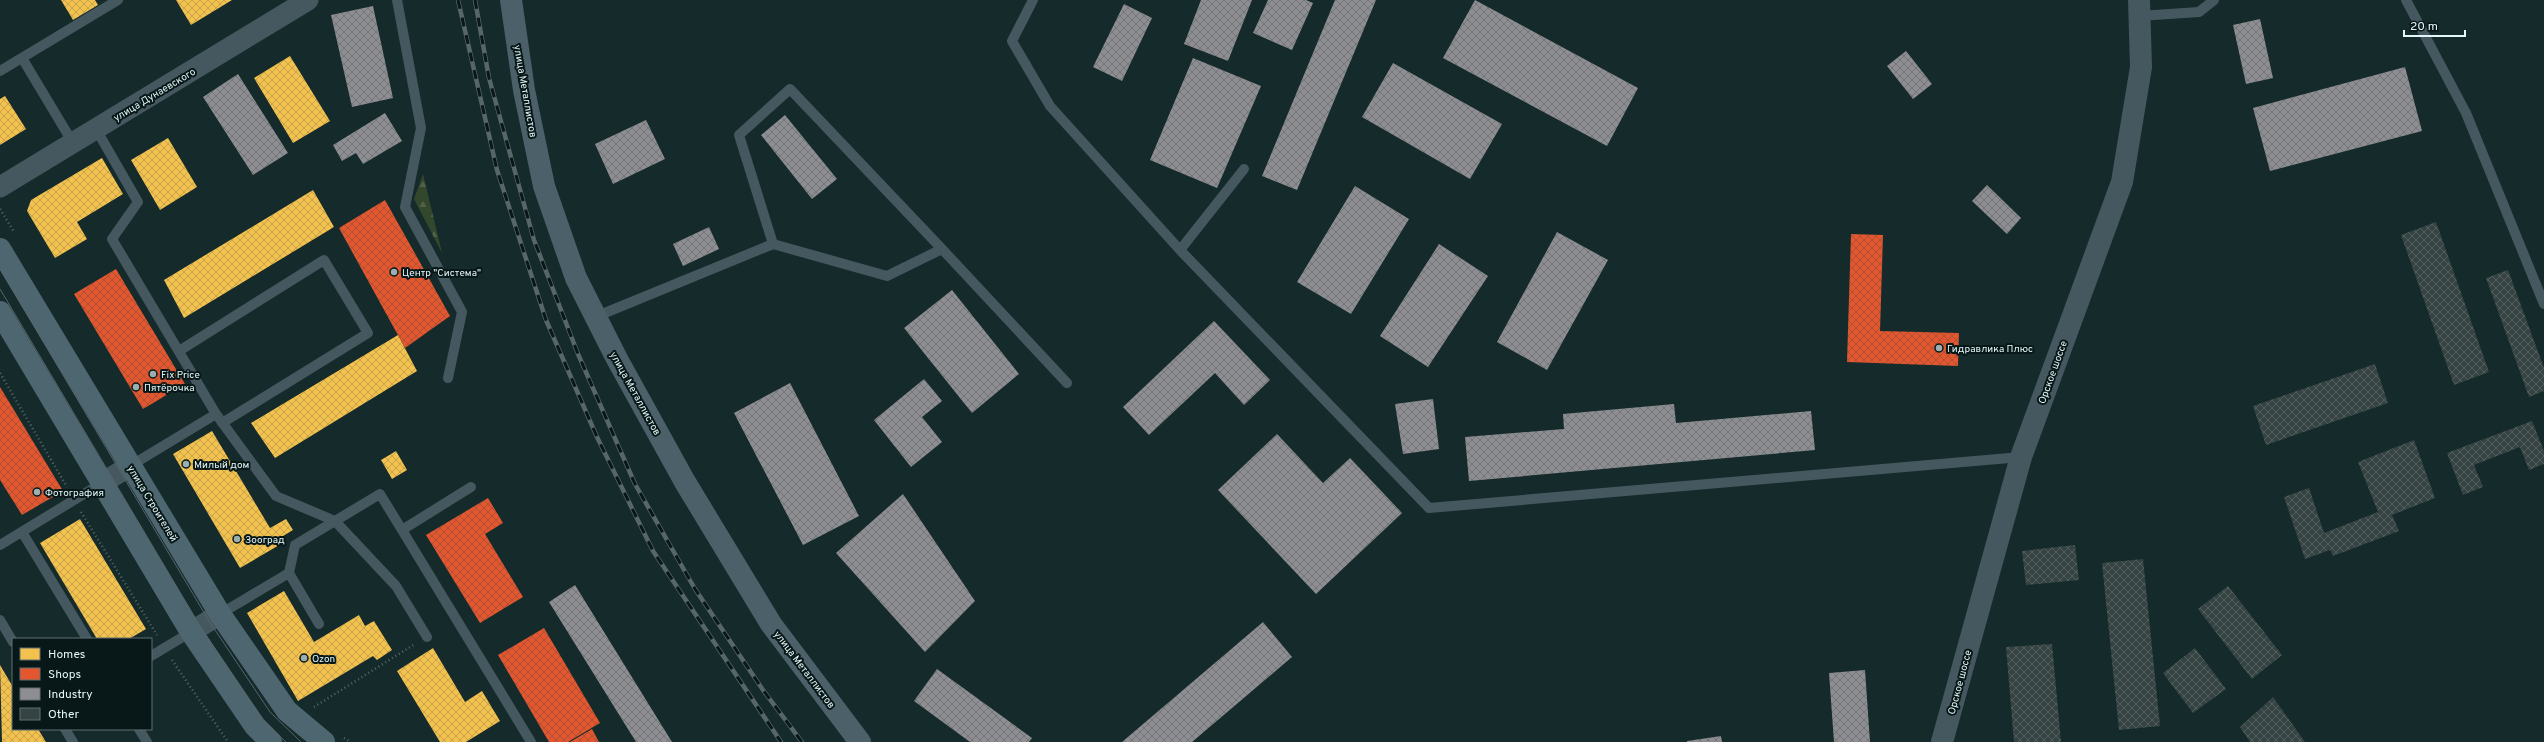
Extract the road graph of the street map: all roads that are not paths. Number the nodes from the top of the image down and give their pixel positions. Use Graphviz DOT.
graph roads {
  1 [pos="118,0"];
  2 [pos="308,0"];
  3 [pos="397,0"];
  4 [pos="511,0"];
  5 [pos="1033,0"];
  6 [pos="2214,0"];
  7 [pos="2406,0"];
  8 [pos="2139,8"];
  9 [pos="22,58"];
  10 [pos="0,71"];
  11 [pos="96,129"];
  12 [pos="73,143"];
  13 [pos="1244,169"];
  14 [pos="0,187"];
  15 [pos="773,244"];
  16 [pos="0,249"];
  17 [pos="942,250"];
  18 [pos="1180,250"];
  19 [pos="2544,304"];
  20 [pos="0,312"];
  21 [pos="595,317"];
  22 [pos="179,351"];
  23 [pos="448,378"];
  24 [pos="1067,383"];
  25 [pos="216,414"];
  26 [pos="222,423"];
  27 [pos="2021,457"];
  28 [pos="130,466"];
  29 [pos="102,483"];
  30 [pos="470,487"];
  31 [pos="335,521"];
  32 [pos="402,530"];
  33 [pos="22,532"];
  34 [pos="0,545"];
  35 [pos="289,573"];
  36 [pos="220,614"];
  37 [pos="0,620"];
  38 [pos="319,624"];
  39 [pos="191,632"];
  40 [pos="427,637"];
  41 [pos="86,638"];
  42 [pos="12,640"];
  43 [pos="152,655"];
  44 [pos="66,730"];
  45 [pos="140,730"];
  46 [pos="73,742"];
  47 [pos="147,742"];
  48 [pos="271,742"];
  49 [pos="324,742"];
  50 [pos="531,742"];
  51 [pos="860,742"];
  52 [pos="1942,742"];
  1 -- 9 [label="lane"];
  2 -- 11 [label="street, улица Дунаевского"];
  3 -- 23 [label="lane"];
  4 -- 21 [label="main road, улица Металлистов"];
  5 -- 18 [label="lane"];
  6 -- 8 [label="lane"];
  7 -- 19 [label="lane"];
  8 -- 27 [label="street, Орское шоссе"];
  9 -- 10 [label="lane"];
  9 -- 12 [label="lane"];
  11 -- 12 [label="street, улица Дунаевского"];
  11 -- 22 [label="lane"];
  12 -- 14 [label="street, улица Дунаевского"];
  13 -- 18 [label="lane"];
  15 -- 17 [label="lane"];
  15 -- 17 [label="lane"];
  15 -- 21 [label="lane"];
  16 -- 28 [label="main road, улица Строителей"];
  17 -- 24 [label="lane"];
  18 -- 27 [label="lane"];
  20 -- 29 [label="main road"];
  21 -- 51 [label="main road, улица Металлистов"];
  22 -- 25 [label="lane"];
  22 -- 26 [label="lane"];
  25 -- 26 [label="lane"];
  25 -- 28 [label="lane"];
  26 -- 31 [label="lane"];
  27 -- 52 [label="street, Орское шоссе"];
  28 -- 29 [label="street"];
  28 -- 36 [label="main road, улица Строителей"];
  29 -- 33 [label="lane"];
  29 -- 39 [label="main road"];
  30 -- 32 [label="lane"];
  31 -- 32 [label="lane"];
  31 -- 35 [label="lane"];
  31 -- 40 [label="lane"];
  32 -- 50 [label="lane"];
  33 -- 34 [label="lane"];
  33 -- 41 [label="lane"];
  35 -- 36 [label="lane"];
  35 -- 38 [label="lane"];
  36 -- 39 [label="street"];
  36 -- 49 [label="main road, улица Строителей"];
  37 -- 42 [label="lane"];
  39 -- 43 [label="lane"];
  39 -- 48 [label="main road"];
  44 -- 46 [label="lane"];
  45 -- 47 [label="lane"];
}
